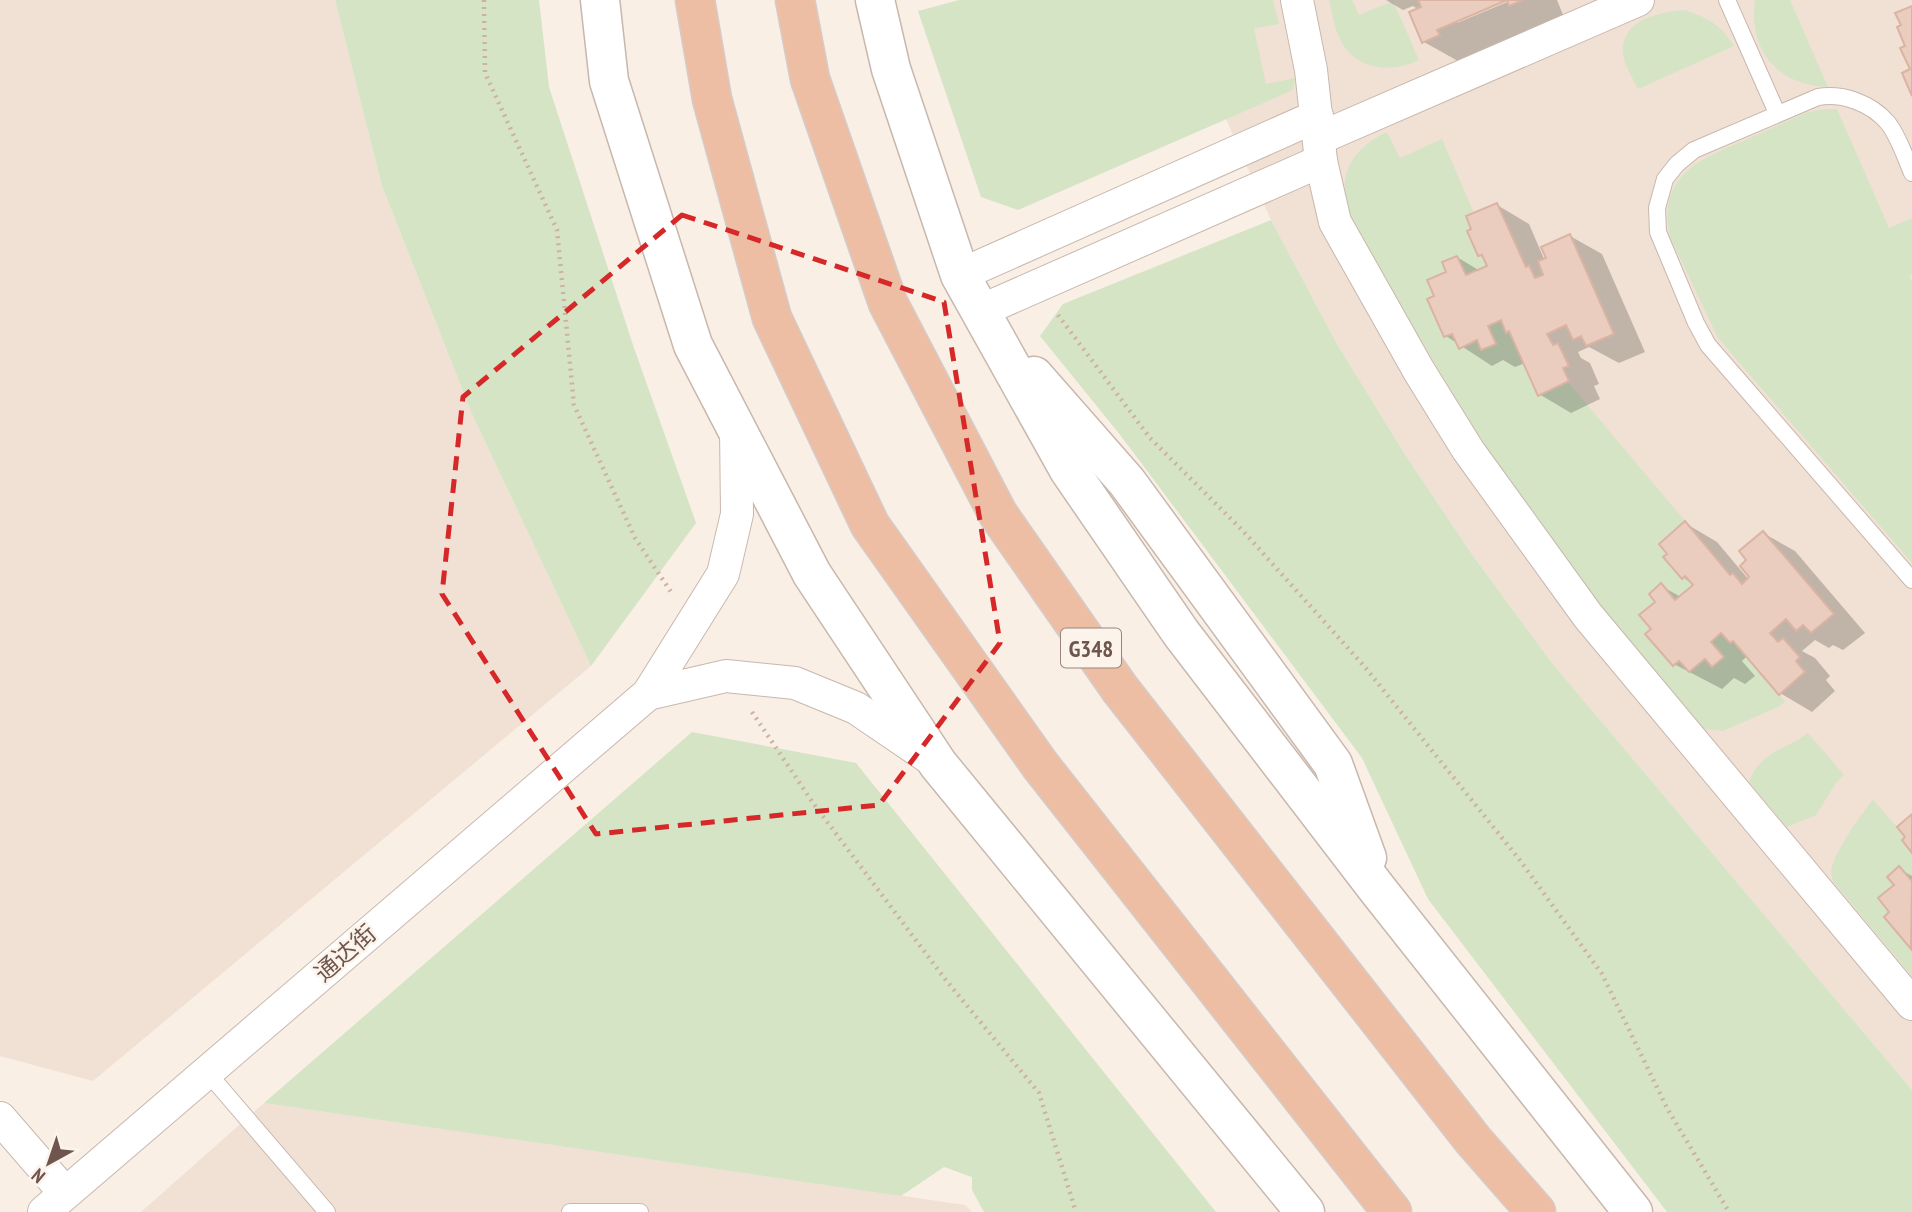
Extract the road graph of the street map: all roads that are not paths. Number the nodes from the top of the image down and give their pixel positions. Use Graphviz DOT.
graph roads {
  1 [pos="600,0"];
  2 [pos="695,0"];
  3 [pos="795,0"];
  4 [pos="875,0"];
  5 [pos="1297,0"];
  6 [pos="1638,0"];
  7 [pos="1727,0"];
  8 [pos="1777,113"];
  9 [pos="1319,139"];
  10 [pos="1912,173"];
  11 [pos="960,275"];
  12 [pos="978,312"];
  13 [pos="736,426"];
  14 [pos="1912,580"];
  15 [pos="648,694"];
  16 [pos="939,764"];
  17 [pos="1912,1004"];
  18 [pos="207,1072"];
  19 [pos="0,1118"];
  20 [pos="1473,1140"];
  21 [pos="55,1202"];
  22 [pos="327,1212"];
  23 [pos="570,1212"];
  24 [pos="640,1212"];
  25 [pos="1305,1212"];
  26 [pos="1392,1212"];
  27 [pos="1535,1212"];
  28 [pos="1547,1212"];
  29 [pos="1633,1212"];
  1 -- 13 [label="street"];
  2 -- 26 [label="highway"];
  3 -- 20 [label="highway, G348"];
  4 -- 11 [label="street"];
  5 -- 9 [label="street"];
  6 -- 9 [label="street"];
  7 -- 8 [label="lane"];
  8 -- 10 [label="lane"];
  8 -- 14 [label="lane"];
  9 -- 11 [label="street"];
  9 -- 12 [label="street"];
  9 -- 17 [label="street"];
  11 -- 12 [label="street"];
  12 -- 29 [label="street"];
  13 -- 15 [label="street"];
  13 -- 16 [label="street"];
  15 -- 16 [label="street"];
  15 -- 18 [label="street, 通达街"];
  16 -- 25 [label="street"];
  18 -- 21 [label="street, 通达街"];
  18 -- 22 [label="lane"];
  19 -- 21 [label="street"];
  20 -- 27 [label="highway, G348"];
  20 -- 28 [label="street"];
  23 -- 24 [label="lane"];
}
